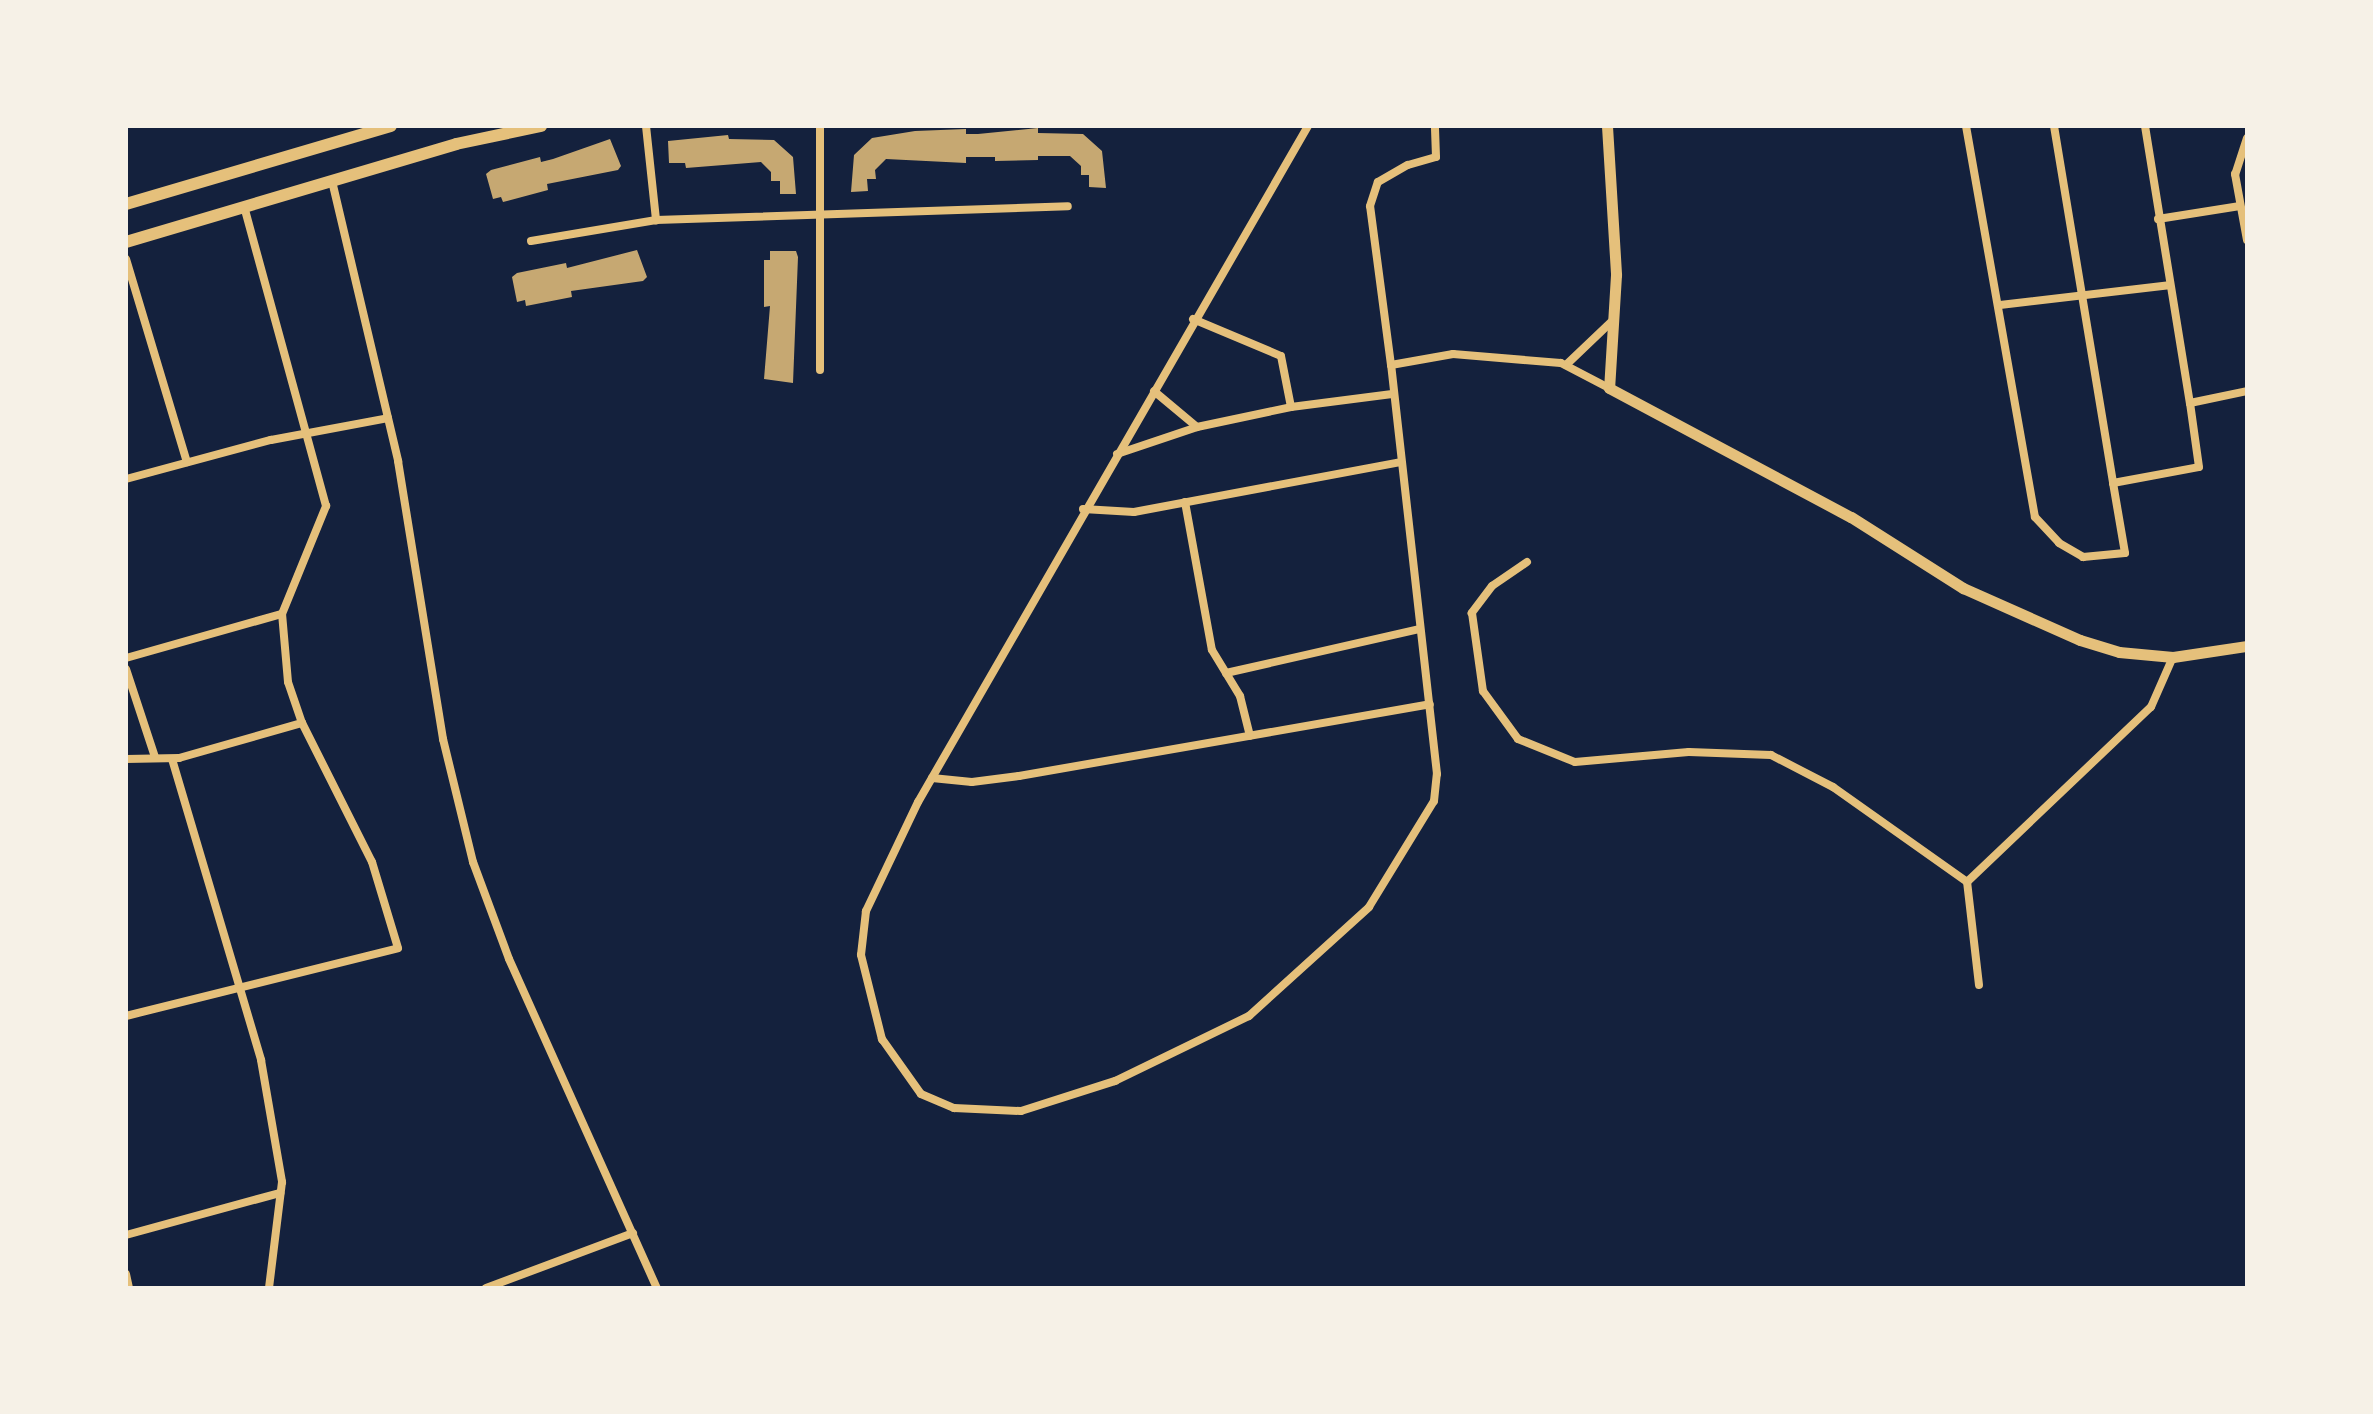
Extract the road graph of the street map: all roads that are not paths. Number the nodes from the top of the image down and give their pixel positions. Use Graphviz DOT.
graph roads {
  1 [pos="391,126"];
  2 [pos="541,126"];
  3 [pos="646,126"];
  4 [pos="820,126"];
  5 [pos="1308,126"];
  6 [pos="1435,126"];
  7 [pos="1607,126"];
  8 [pos="1966,126"];
  9 [pos="2054,126"];
  10 [pos="2145,126"];
  11 [pos="2247,138"];
  12 [pos="332,181"];
  13 [pos="126,204"];
  14 [pos="1068,206"];
  15 [pos="2240,206"];
  16 [pos="245,209"];
  17 [pos="823,213"];
  18 [pos="2158,219"];
  19 [pos="656,220"];
  20 [pos="2247,240"];
  21 [pos="531,241"];
  22 [pos="126,242"];
  23 [pos="126,259"];
  24 [pos="2169,285"];
  25 [pos="2084,293"];
  26 [pos="2000,305"];
  27 [pos="1193,319"];
  28 [pos="1612,321"];
  29 [pos="1391,365"];
  30 [pos="1566,365"];
  31 [pos="820,370"];
  32 [pos="1609,388"];
  33 [pos="1154,391"];
  34 [pos="2247,391"];
  35 [pos="1392,394"];
  36 [pos="2190,403"];
  37 [pos="1291,407"];
  38 [pos="388,418"];
  39 [pos="1197,427"];
  40 [pos="306,433"];
  41 [pos="1116,454"];
  42 [pos="187,462"];
  43 [pos="1400,462"];
  44 [pos="126,479"];
  45 [pos="2113,483"];
  46 [pos="1185,502"];
  47 [pos="1083,509"];
  48 [pos="1527,562"];
  49 [pos="282,614"];
  50 [pos="1420,629"];
  51 [pos="2247,646"];
  52 [pos="2173,657"];
  53 [pos="126,658"];
  54 [pos="126,669"];
  55 [pos="1226,673"];
  56 [pos="1430,704"];
  57 [pos="302,723"];
  58 [pos="1250,736"];
  59 [pos="155,757"];
  60 [pos="126,759"];
  61 [pos="172,759"];
  62 [pos="932,778"];
  63 [pos="1967,882"];
  64 [pos="1979,985"];
  65 [pos="240,987"];
  66 [pos="126,1016"];
  67 [pos="280,1193"];
  68 [pos="633,1233"];
  69 [pos="126,1235"];
  70 [pos="126,1274"];
  71 [pos="129,1288"];
  72 [pos="269,1288"];
  73 [pos="486,1288"];
  74 [pos="657,1288"];
  1 -- 13 [label="main road"];
  2 -- 12 [label="main road"];
  3 -- 19 [label="street"];
  4 -- 17 [label="street"];
  5 -- 27 [label="street"];
  6 -- 29 [label="street"];
  7 -- 28 [label="street"];
  8 -- 26 [label="street"];
  9 -- 25 [label="street"];
  10 -- 18 [label="street"];
  11 -- 15 [label="street"];
  12 -- 16 [label="main road"];
  12 -- 38 [label="street"];
  14 -- 17 [label="street"];
  15 -- 18 [label="street"];
  15 -- 20 [label="street"];
  16 -- 22 [label="main road"];
  16 -- 40 [label="street"];
  17 -- 19 [label="street"];
  17 -- 31 [label="street"];
  18 -- 24 [label="street"];
  19 -- 21 [label="street"];
  23 -- 42 [label="street"];
  24 -- 25 [label="street"];
  24 -- 36 [label="street"];
  25 -- 26 [label="street"];
  25 -- 45 [label="street"];
  26 -- 45 [label="street"];
  27 -- 33 [label="street"];
  27 -- 37 [label="street"];
  28 -- 30 [label="street"];
  28 -- 32 [label="street"];
  29 -- 30 [label="street"];
  29 -- 35 [label="street"];
  30 -- 32 [label="street"];
  32 -- 52 [label="street"];
  33 -- 39 [label="street"];
  33 -- 41 [label="street"];
  34 -- 36 [label="street"];
  35 -- 37 [label="street"];
  35 -- 43 [label="street"];
  36 -- 45 [label="street"];
  37 -- 39 [label="street"];
  38 -- 40 [label="street"];
  38 -- 68 [label="street"];
  39 -- 41 [label="street"];
  40 -- 42 [label="street"];
  40 -- 49 [label="street"];
  41 -- 47 [label="street"];
  42 -- 44 [label="street"];
  43 -- 46 [label="street"];
  43 -- 50 [label="street"];
  46 -- 47 [label="street"];
  46 -- 55 [label="street"];
  47 -- 62 [label="street"];
  48 -- 63 [label="street"];
  49 -- 53 [label="street"];
  49 -- 57 [label="street"];
  50 -- 55 [label="street"];
  50 -- 56 [label="street"];
  51 -- 52 [label="street"];
  52 -- 63 [label="street"];
  54 -- 59 [label="street"];
  55 -- 58 [label="street"];
  56 -- 58 [label="street"];
  56 -- 62 [label="street"];
  57 -- 61 [label="street"];
  57 -- 65 [label="street"];
  58 -- 62 [label="street"];
  59 -- 60 [label="street"];
  59 -- 61 [label="street"];
  61 -- 65 [label="street"];
  63 -- 64 [label="street"];
  65 -- 66 [label="street"];
  65 -- 67 [label="street"];
  67 -- 69 [label="street"];
  67 -- 72 [label="street"];
  68 -- 73 [label="street"];
  68 -- 74 [label="street"];
  70 -- 71 [label="street"];
}
